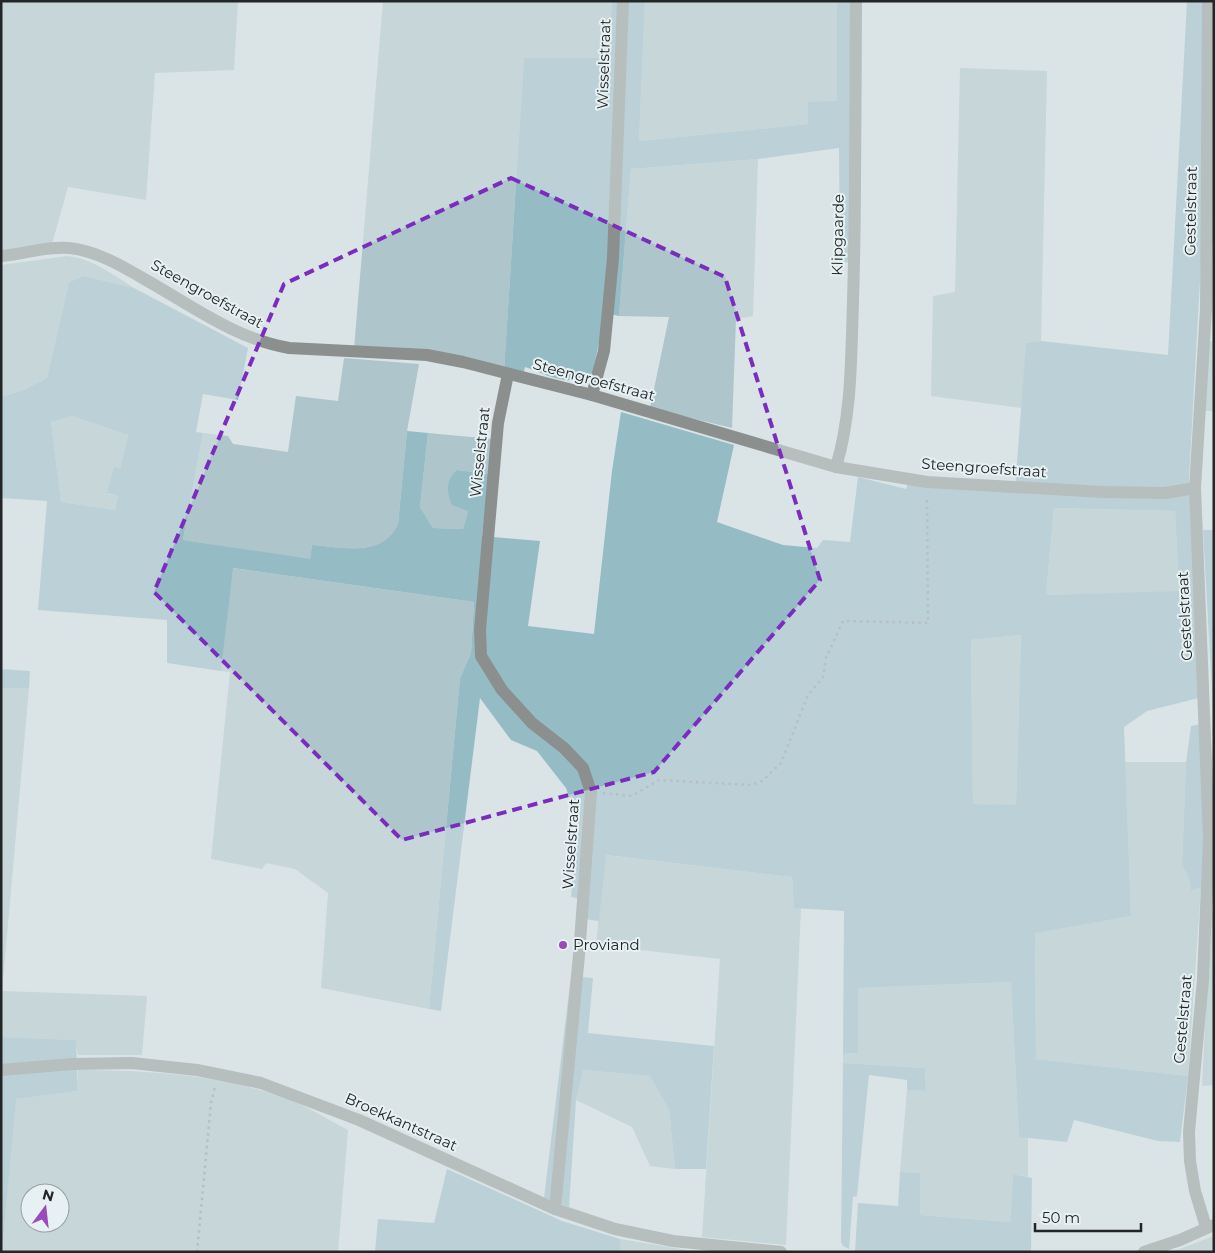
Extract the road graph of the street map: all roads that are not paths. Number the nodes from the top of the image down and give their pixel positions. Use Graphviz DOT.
graph roads {
  1 [pos="623,1"];
  2 [pos="856,1"];
  3 [pos="1208,1"];
  4 [pos="1,256"];
  5 [pos="508,374"];
  6 [pos="592,395"];
  7 [pos="836,467"];
  8 [pos="1195,488"];
  9 [pos="1,1070"];
  10 [pos="554,1209"];
  11 [pos="1210,1226"];
  12 [pos="781,1252"];
  13 [pos="1144,1252"];
  1 -- 6 [label="street, Wisselstraat"];
  2 -- 7 [label="street, Klipgaarde"];
  3 -- 8 [label="street, Gestelstraat"];
  4 -- 5 [label="street, Steengroefstraat"];
  5 -- 6 [label="street, Steengroefstraat"];
  5 -- 10 [label="street, Wisselstraat"];
  6 -- 7 [label="street, Steengroefstraat"];
  7 -- 8 [label="street, Steengroefstraat"];
  8 -- 11 [label="street, Gestelstraat"];
  9 -- 10 [label="street, Broekkantstraat"];
  10 -- 12 [label="street, Broekkantstraat"];
  11 -- 13 [label="street"];
}
